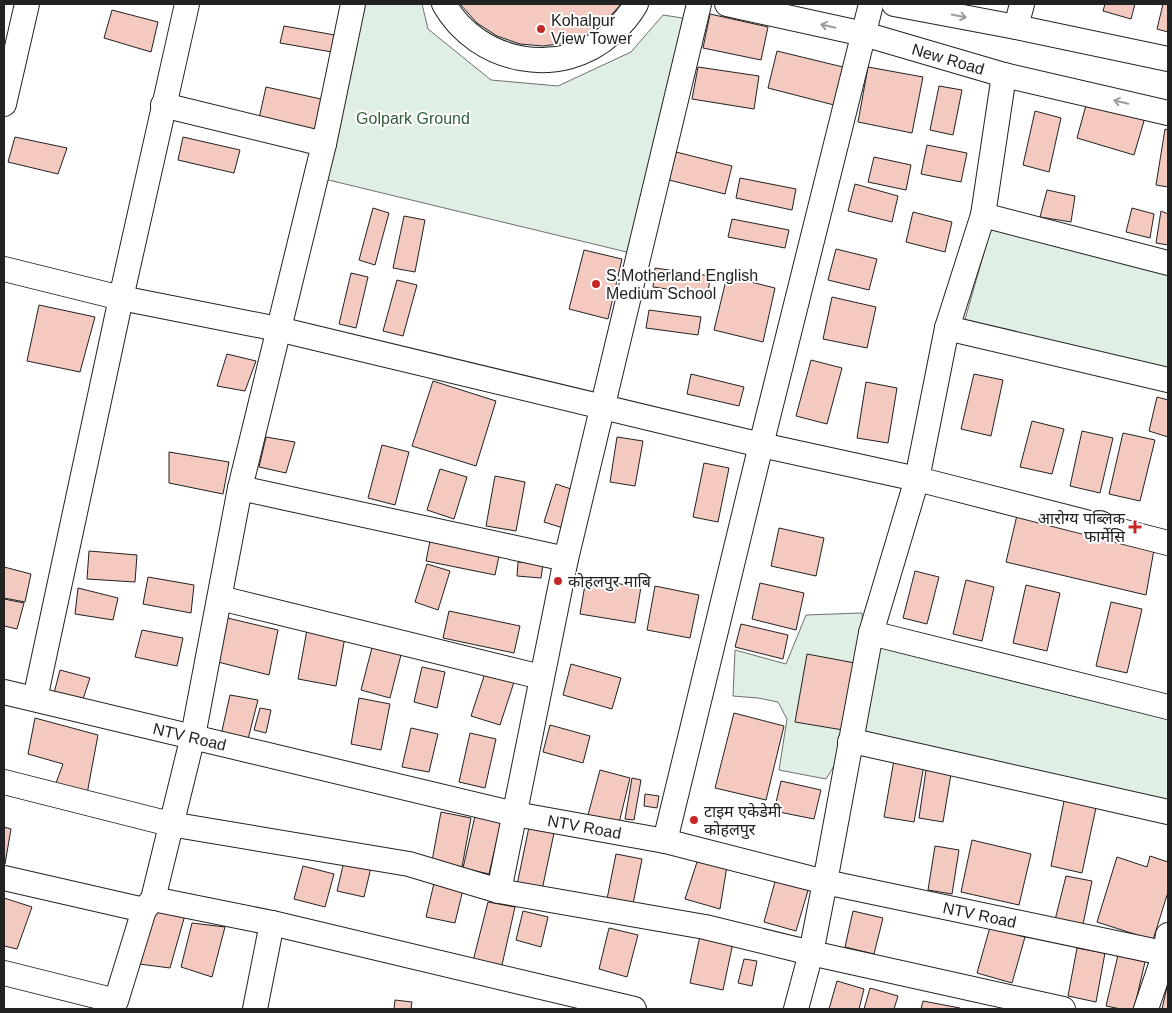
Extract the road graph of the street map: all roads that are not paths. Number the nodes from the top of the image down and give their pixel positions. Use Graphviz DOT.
graph roads {
  1 [pos="27,4"];
  2 [pos="187,4"];
  3 [pos="353,4"];
  4 [pos="444,4"];
  5 [pos="636,4"];
  6 [pos="699,4"];
  7 [pos="727,4"];
  8 [pos="871,4"];
  9 [pos="894,4"];
  10 [pos="1022,4"];
  11 [pos="1016,27"];
  12 [pos="864,34"];
  13 [pos="1168,60"];
  14 [pos="1004,75"];
  15 [pos="4,104"];
  16 [pos="163,105"];
  17 [pos="1168,112"];
  18 [pos="324,144"];
  19 [pos="983,215"];
  20 [pos="1168,263"];
  21 [pos="4,270"];
  22 [pos="121,298"];
  23 [pos="947,328"];
  24 [pos="278,329"];
  25 [pos="1168,380"];
  26 [pos="602,407"];
  27 [pos="761,445"];
  28 [pos="917,479"];
  29 [pos="240,488"];
  30 [pos="1168,543"];
  31 [pos="566,559"];
  32 [pos="220,598"];
  33 [pos="871,633"];
  34 [pos="541,676"];
  35 [pos="4,692"];
  36 [pos="35,699"];
  37 [pos="1168,708"];
  38 [pos="193,736"];
  39 [pos="850,742"];
  40 [pos="4,782"];
  41 [pos="1168,812"];
  42 [pos="515,814"];
  43 [pos="170,824"];
  44 [pos="665,841"];
  45 [pos="4,878"];
  46 [pos="825,882"];
  47 [pos="499,891"];
  48 [pos="149,904"];
  49 [pos="272,923"];
  50 [pos="1167,947"];
  51 [pos="811,953"];
  52 [pos="4,973"];
  53 [pos="255,1009"];
  54 [pos="634,1009"];
  55 [pos="796,1009"];
  56 [pos="1062,1009"];
  57 [pos="1146,1009"];
  1 -- 15 [label="street"];
  2 -- 16 [label="street"];
  3 -- 18 [label="street"];
  4 -- 5 [label="street"];
  6 -- 26 [label="street"];
  12 -- 7 [label="street, New Road, one-way"];
  8 -- 12 [label="street"];
  9 -- 11 [label="street, one-way"];
  10 -- 11 [label="street"];
  11 -- 13 [label="street"];
  12 -- 14 [label="street, New Road"];
  12 -- 27 [label="street"];
  17 -- 14 [label="street, New Road, one-way"];
  14 -- 19 [label="street"];
  16 -- 18 [label="street"];
  16 -- 22 [label="street"];
  18 -- 24 [label="street"];
  19 -- 20 [label="street"];
  19 -- 23 [label="street"];
  21 -- 22 [label="street"];
  22 -- 24 [label="street"];
  22 -- 36 [label="street"];
  23 -- 25 [label="street"];
  23 -- 28 [label="street"];
  24 -- 26 [label="street"];
  24 -- 29 [label="street"];
  26 -- 27 [label="street"];
  26 -- 31 [label="street"];
  27 -- 28 [label="street"];
  27 -- 44 [label="street"];
  28 -- 30 [label="street"];
  28 -- 33 [label="street"];
  29 -- 31 [label="street"];
  29 -- 32 [label="street"];
  31 -- 34 [label="street"];
  32 -- 34 [label="street"];
  32 -- 38 [label="street"];
  33 -- 37 [label="street"];
  33 -- 39 [label="street"];
  34 -- 42 [label="street"];
  35 -- 36 [label="street, NTV Road"];
  36 -- 38 [label="street, NTV Road"];
  38 -- 42 [label="street, NTV Road"];
  38 -- 43 [label="street"];
  39 -- 41 [label="street"];
  39 -- 46 [label="street"];
  40 -- 43 [label="street"];
  42 -- 44 [label="street, NTV Road"];
  42 -- 47 [label="street"];
  43 -- 47 [label="street"];
  43 -- 48 [label="street"];
  44 -- 46 [label="street, NTV Road"];
  45 -- 48 [label="street"];
  46 -- 50 [label="street, NTV Road"];
  46 -- 51 [label="street"];
  47 -- 51 [label="street"];
  48 -- 49 [label="street"];
  48 -- 52 [label="street"];
  49 -- 53 [label="street"];
  49 -- 54 [label="street"];
  50 -- 57 [label="street"];
  51 -- 55 [label="street"];
  51 -- 56 [label="street"];
}
